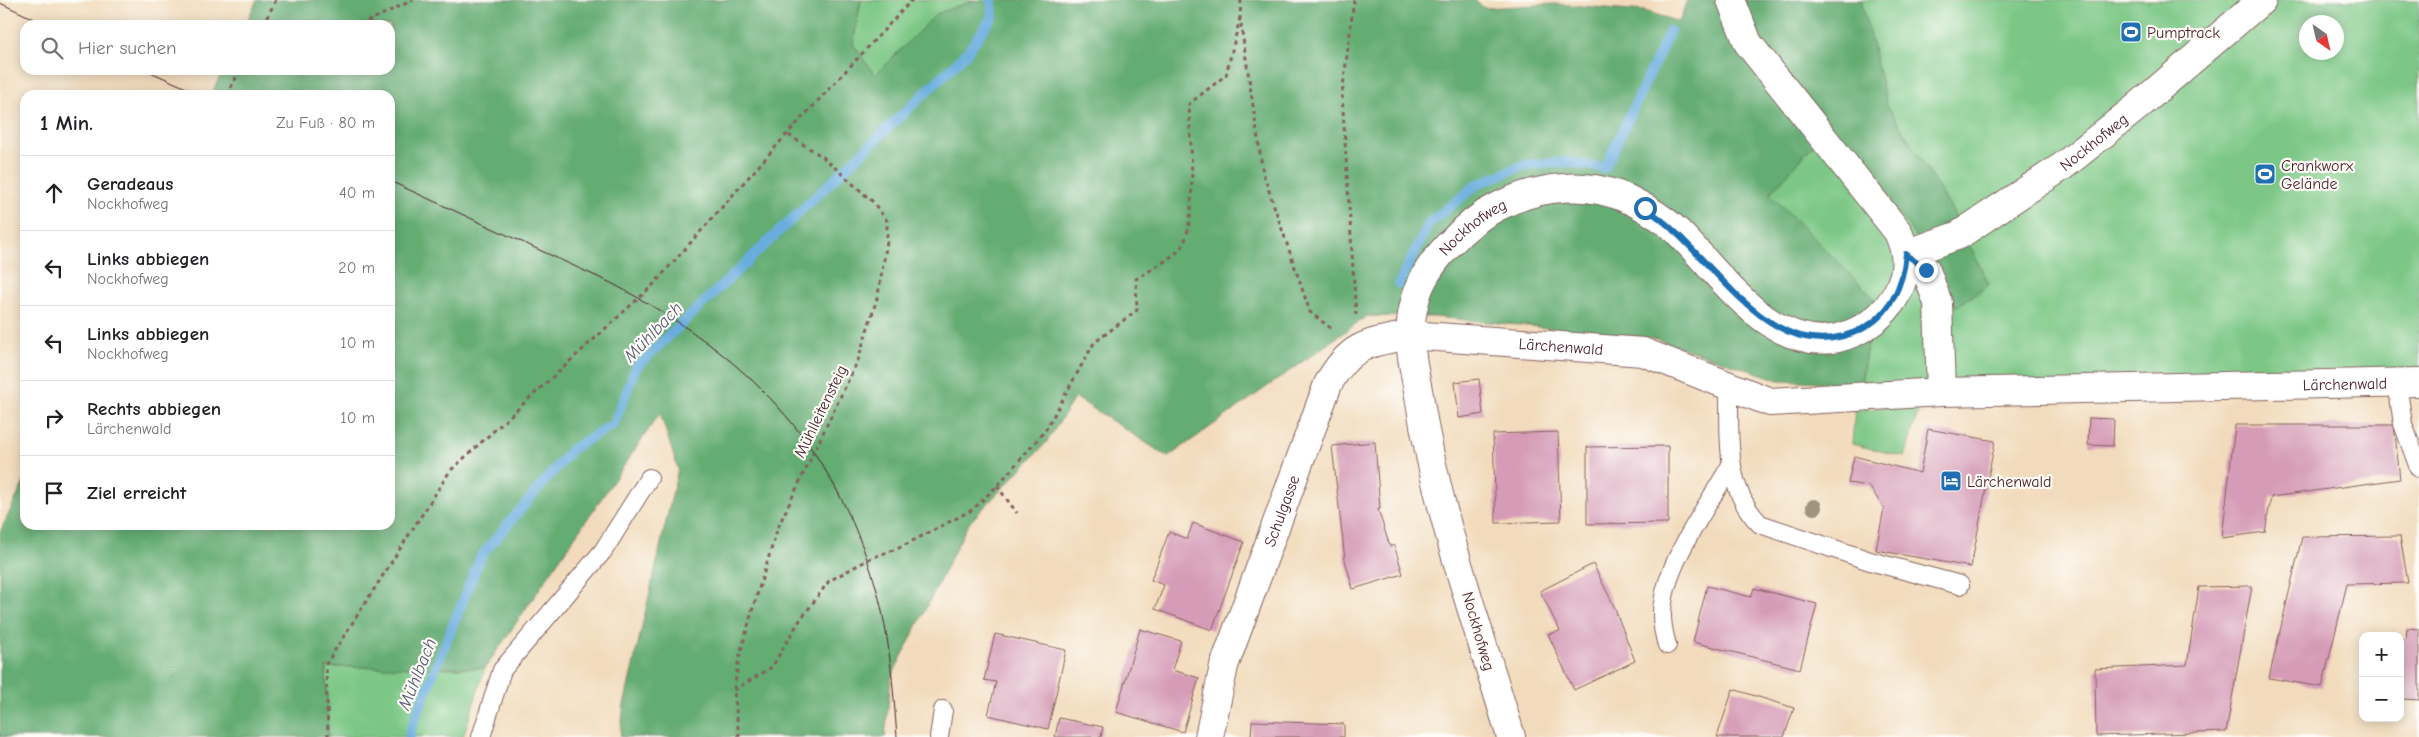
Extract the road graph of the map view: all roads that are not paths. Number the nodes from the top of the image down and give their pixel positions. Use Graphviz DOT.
graph roads {
  1 [pos="1731,0"];
  2 [pos="2262,0"];
  3 [pos="1906,254"];
  4 [pos="1410,335"];
  5 [pos="2408,383"];
  6 [pos="1729,386"];
  7 [pos="1941,392"];
  8 [pos="1731,465"];
  9 [pos="2419,468"];
  10 [pos="649,478"];
  11 [pos="1960,585"];
  12 [pos="1666,644"];
  13 [pos="943,710"];
  14 [pos="481,737"];
  15 [pos="939,737"];
  16 [pos="1209,737"];
  17 [pos="1511,737"];
  1 -- 3 [label="street"];
  2 -- 3 [label="street, Nockhofweg"];
  3 -- 4 [label="street, Nockhofweg"];
  3 -- 7 [label="street"];
  4 -- 6 [label="street, Lärchenwald"];
  4 -- 16 [label="street, Schulgasse"];
  4 -- 17 [label="street, Nockhofweg"];
  5 -- 7 [label="street, Lärchenwald"];
  5 -- 9 [label="lane"];
  6 -- 7 [label="street, Lärchenwald"];
  6 -- 8 [label="lane"];
  8 -- 11 [label="lane"];
  8 -- 12 [label="lane"];
  10 -- 14 [label="lane"];
  13 -- 15 [label="lane"];
}
